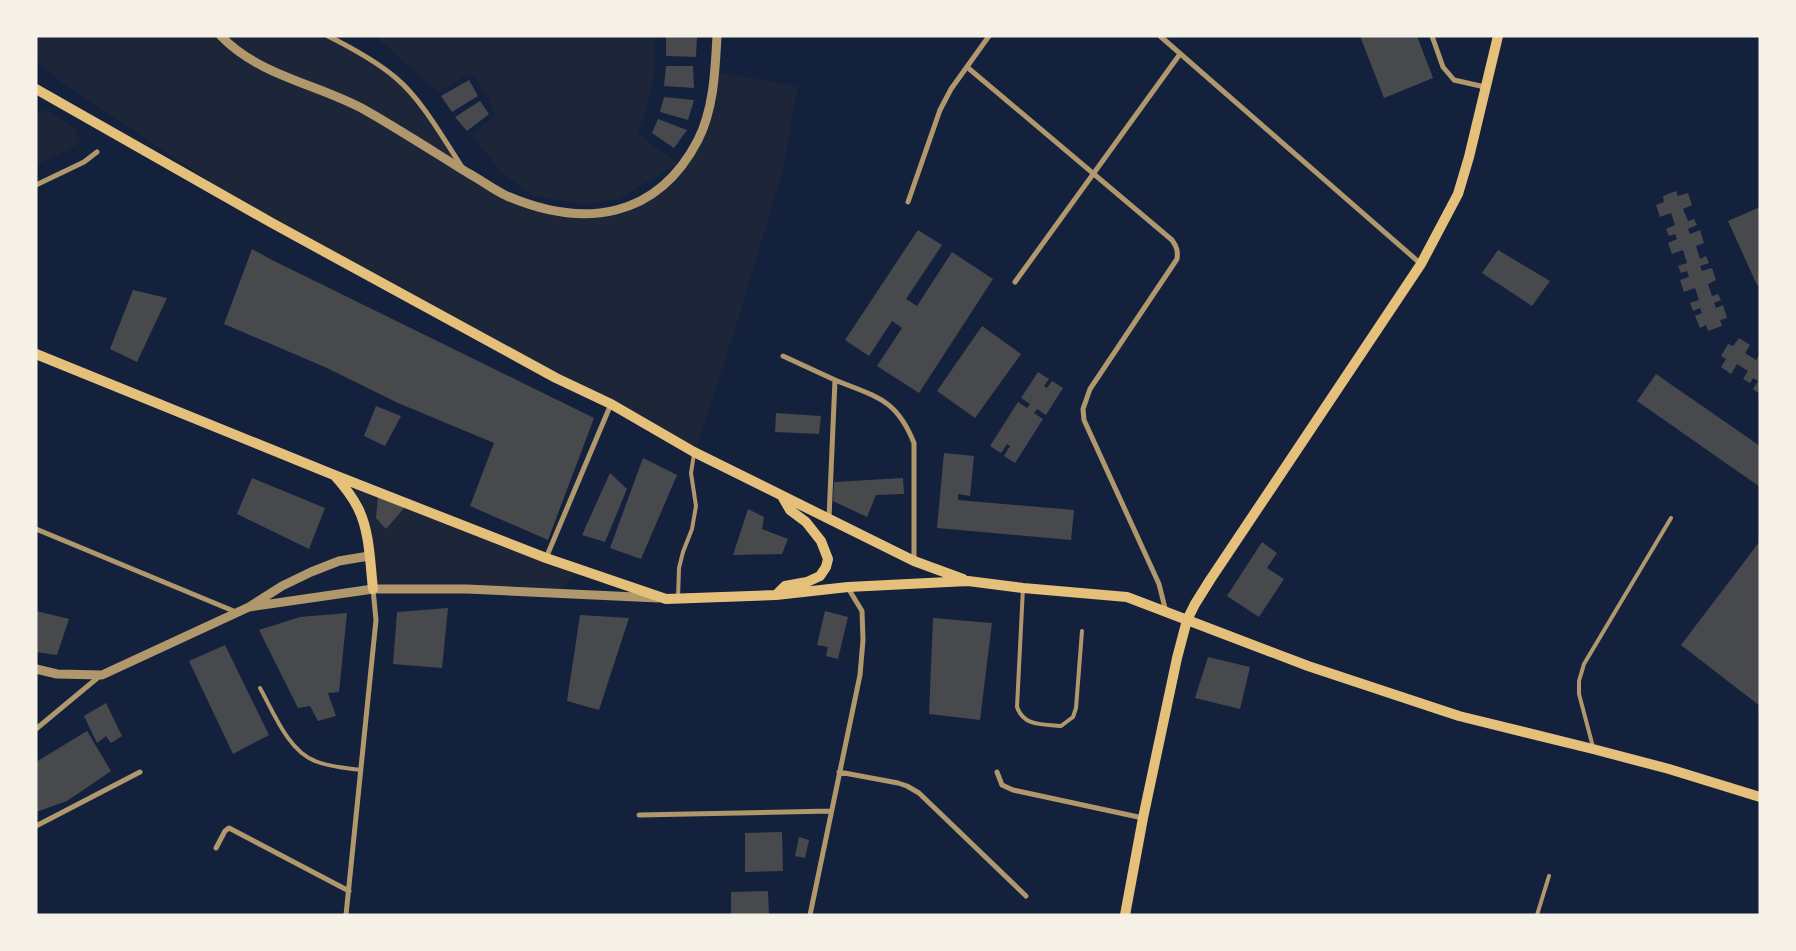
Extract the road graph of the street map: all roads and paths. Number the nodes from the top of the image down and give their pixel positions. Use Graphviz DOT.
graph roads {
  1 [pos="221,36"];
  2 [pos="328,36"];
  3 [pos="717,36"];
  4 [pos="989,36"];
  5 [pos="1160,36"];
  6 [pos="1432,36"];
  7 [pos="1498,36"];
  8 [pos="1180,54"];
  9 [pos="967,67"];
  10 [pos="1485,87"];
  11 [pos="36,89"];
  12 [pos="97,152"];
  13 [pos="463,170"];
  14 [pos="1093,174"];
  15 [pos="36,186"];
  16 [pos="908,202"];
  17 [pos="1421,264"];
  18 [pos="1015,282"];
  19 [pos="36,354"];
  20 [pos="783,356"];
  21 [pos="835,380"];
  22 [pos="611,404"];
  23 [pos="694,452"];
  24 [pos="334,475"];
  25 [pos="782,496"];
  26 [pos="1671,518"];
  27 [pos="829,519"];
  28 [pos="36,529"];
  29 [pos="369,556"];
  30 [pos="546,558"];
  31 [pos="914,562"];
  32 [pos="968,581"];
  33 [pos="848,588"];
  34 [pos="1024,588"];
  35 [pos="373,589"];
  36 [pos="776,595"];
  37 [pos="666,599"];
  38 [pos="678,599"];
  39 [pos="250,607"];
  40 [pos="236,612"];
  41 [pos="1166,612"];
  42 [pos="1187,620"];
  43 [pos="1082,631"];
  44 [pos="36,669"];
  45 [pos="102,675"];
  46 [pos="260,688"];
  47 [pos="36,729"];
  48 [pos="1593,749"];
  49 [pos="361,770"];
  50 [pos="140,772"];
  51 [pos="839,772"];
  52 [pos="997,772"];
  53 [pos="1760,797"];
  54 [pos="831,811"];
  55 [pos="639,815"];
  56 [pos="1143,818"];
  57 [pos="36,826"];
  58 [pos="216,848"];
  59 [pos="1549,876"];
  60 [pos="349,891"];
  61 [pos="1026,896"];
  62 [pos="346,915"];
  63 [pos="810,915"];
  64 [pos="1125,915"];
  65 [pos="1537,915"];
  1 -- 13 [label="street"];
  2 -- 13 [label="street"];
  3 -- 13 [label="street"];
  4 -- 9 [label="street"];
  5 -- 8 [label="street"];
  6 -- 10 [label="street"];
  7 -- 10 [label="main road"];
  8 -- 14 [label="street"];
  8 -- 17 [label="street"];
  9 -- 14 [label="street"];
  9 -- 16 [label="street"];
  10 -- 17 [label="main road"];
  11 -- 22 [label="main road"];
  12 -- 15 [label="street"];
  14 -- 18 [label="street"];
  14 -- 41 [label="street"];
  17 -- 42 [label="main road"];
  19 -- 24 [label="main road"];
  20 -- 21 [label="street"];
  21 -- 27 [label="street"];
  21 -- 31 [label="street"];
  22 -- 23 [label="main road"];
  22 -- 30 [label="street"];
  23 -- 25 [label="main road"];
  23 -- 38 [label="lane"];
  24 -- 29 [label="main road"];
  24 -- 30 [label="main road"];
  25 -- 27 [label="main road"];
  25 -- 36 [label="main road"];
  26 -- 48 [label="lane"];
  27 -- 31 [label="main road"];
  28 -- 40 [label="street"];
  29 -- 35 [label="main road"];
  29 -- 39 [label="street"];
  30 -- 37 [label="main road"];
  31 -- 32 [label="main road"];
  32 -- 33 [label="main road"];
  32 -- 34 [label="main road"];
  33 -- 36 [label="main road"];
  33 -- 51 [label="street"];
  34 -- 41 [label="main road"];
  34 -- 43 [label="lane"];
  35 -- 37 [label="street"];
  35 -- 39 [label="street"];
  35 -- 49 [label="street"];
  36 -- 38 [label="main road"];
  37 -- 38 [label="main road"];
  39 -- 40 [label="street"];
  40 -- 45 [label="street"];
  41 -- 42 [label="main road"];
  42 -- 48 [label="main road"];
  42 -- 56 [label="main road"];
  44 -- 45 [label="street"];
  45 -- 47 [label="street"];
  46 -- 49 [label="lane"];
  48 -- 53 [label="main road"];
  49 -- 60 [label="street"];
  50 -- 57 [label="street"];
  51 -- 54 [label="street"];
  51 -- 61 [label="street"];
  52 -- 56 [label="street"];
  54 -- 55 [label="street"];
  54 -- 63 [label="street"];
  56 -- 64 [label="main road"];
  58 -- 60 [label="street"];
  59 -- 65 [label="lane"];
  60 -- 62 [label="street"];
}
